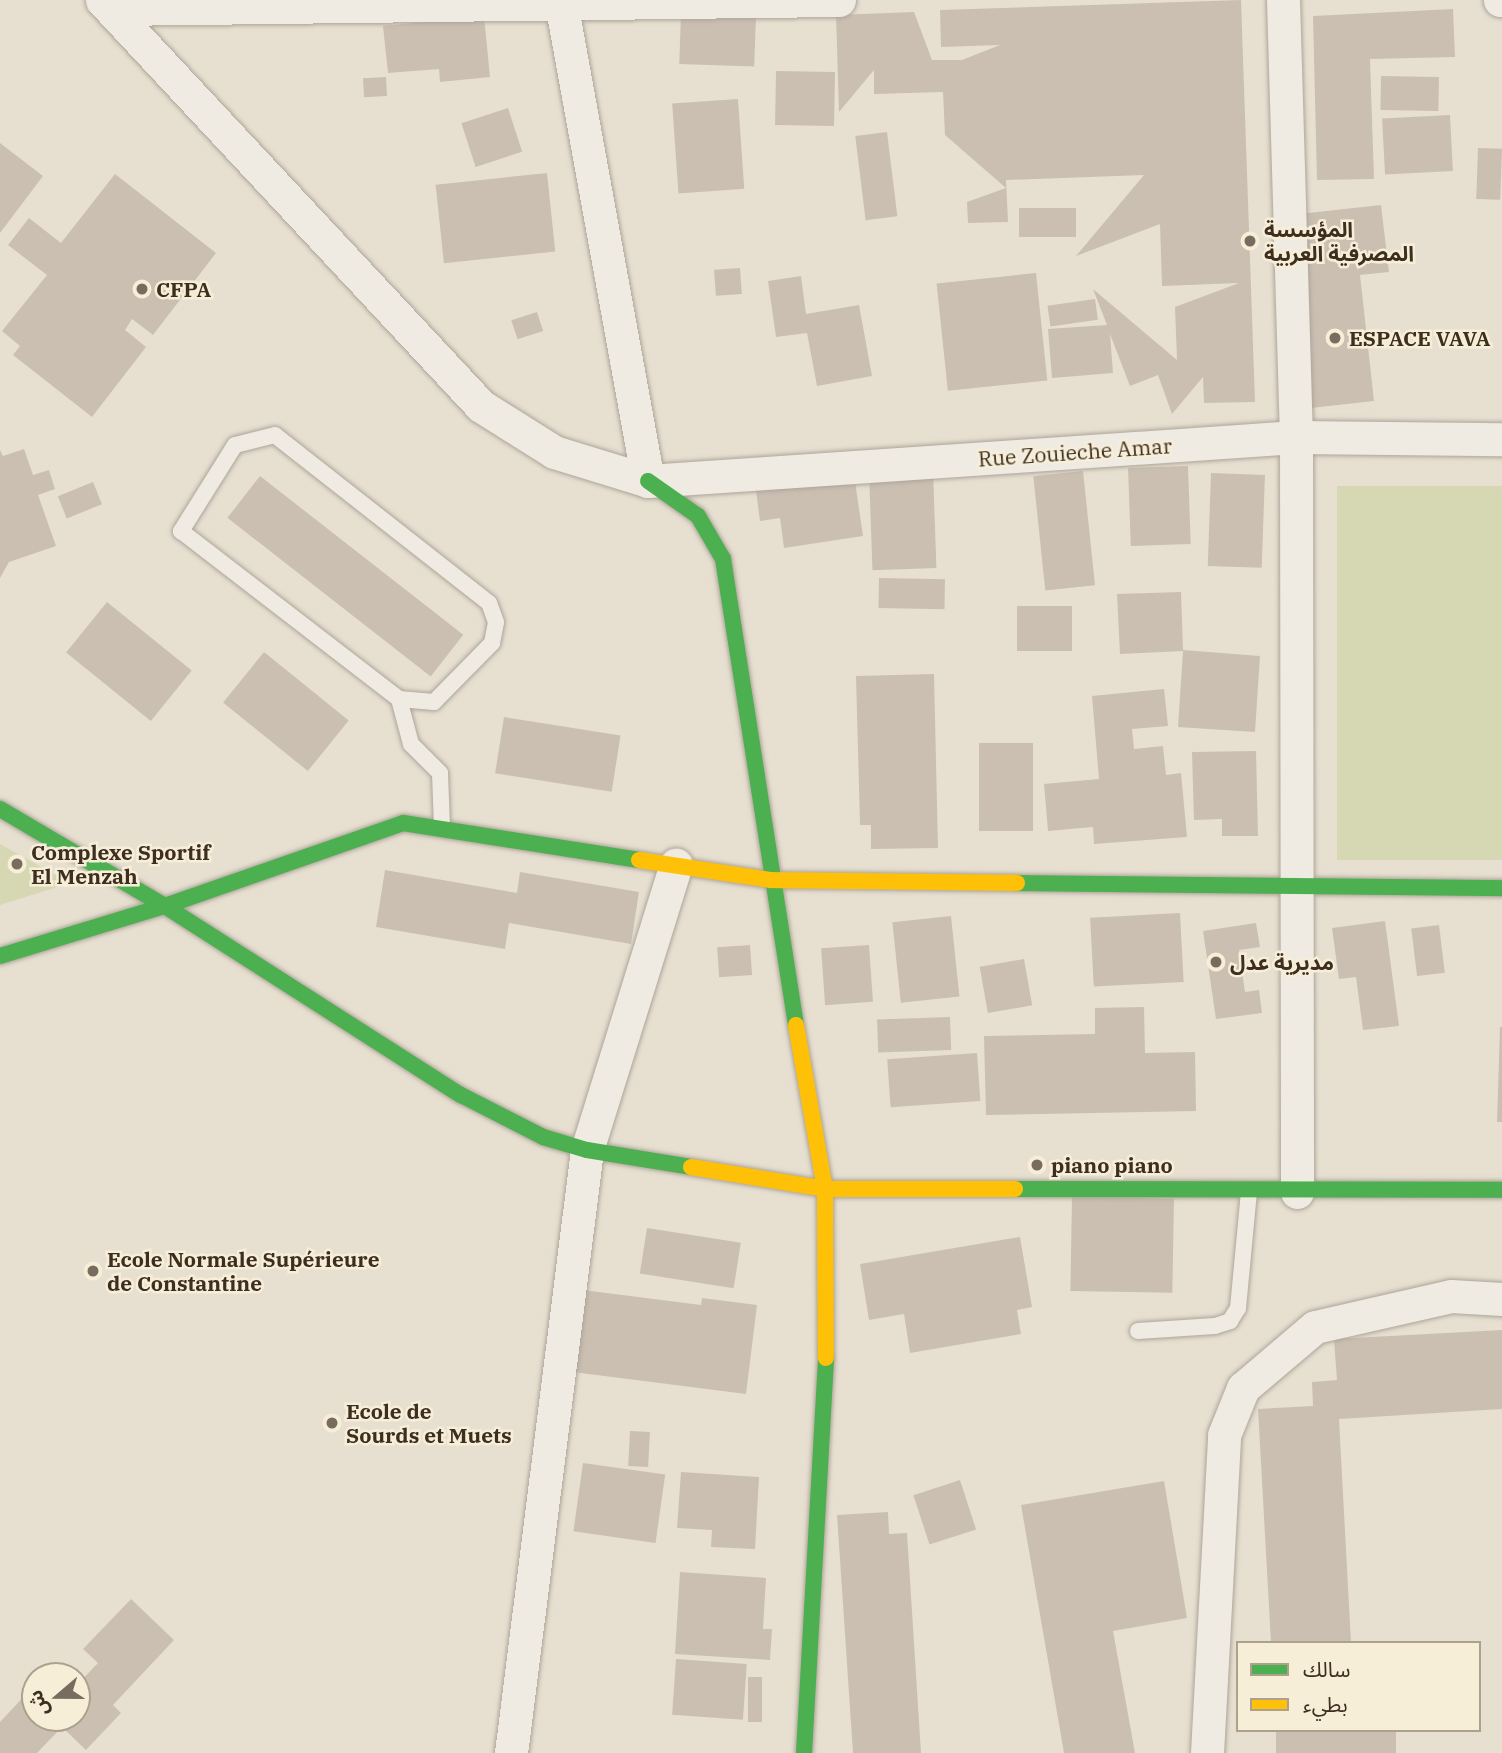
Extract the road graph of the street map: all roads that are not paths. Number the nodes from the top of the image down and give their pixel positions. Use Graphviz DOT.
graph roads {
  1 [pos="839,0"];
  2 [pos="1283,0"];
  3 [pos="562,2"];
  4 [pos="343,3"];
  5 [pos="106,5"];
  6 [pos="1296,437"];
  7 [pos="1502,439"];
  8 [pos="648,481"];
  9 [pos="399,699"];
  10 [pos="0,808"];
  11 [pos="442,829"];
  12 [pos="676,865"];
  13 [pos="771,880"];
  14 [pos="1298,886"];
  15 [pos="1502,888"];
  16 [pos="165,906"];
  17 [pos="0,956"];
  18 [pos="587,1150"];
  19 [pos="825,1189"];
  20 [pos="1502,1190"];
  21 [pos="1249,1191"];
  22 [pos="1297,1192"];
  23 [pos="1502,1299"];
  24 [pos="1138,1331"];
  25 [pos="511,1753"];
  26 [pos="804,1753"];
  27 [pos="1207,1753"];
  1 -- 3 [label="street"];
  2 -- 6 [label="street"];
  3 -- 4 [label="street"];
  3 -- 8 [label="street"];
  4 -- 5 [label="street"];
  5 -- 8 [label="street"];
  6 -- 7 [label="street, Rue Zouieche Amar"];
  6 -- 8 [label="street, Rue Zouieche Amar"];
  6 -- 14 [label="street"];
  8 -- 13 [label="street"];
  9 -- 9 [label="lane"];
  9 -- 11 [label="lane"];
  10 -- 16 [label="street"];
  11 -- 12 [label="street"];
  11 -- 16 [label="street"];
  12 -- 13 [label="street"];
  12 -- 18 [label="street"];
  13 -- 14 [label="street"];
  13 -- 19 [label="street"];
  14 -- 15 [label="street"];
  14 -- 22 [label="street"];
  16 -- 17 [label="street"];
  16 -- 18 [label="street"];
  18 -- 19 [label="street"];
  18 -- 25 [label="street"];
  19 -- 21 [label="street"];
  19 -- 26 [label="street"];
  20 -- 22 [label="street"];
  21 -- 22 [label="street"];
  21 -- 24 [label="lane"];
  23 -- 27 [label="street"];
}
